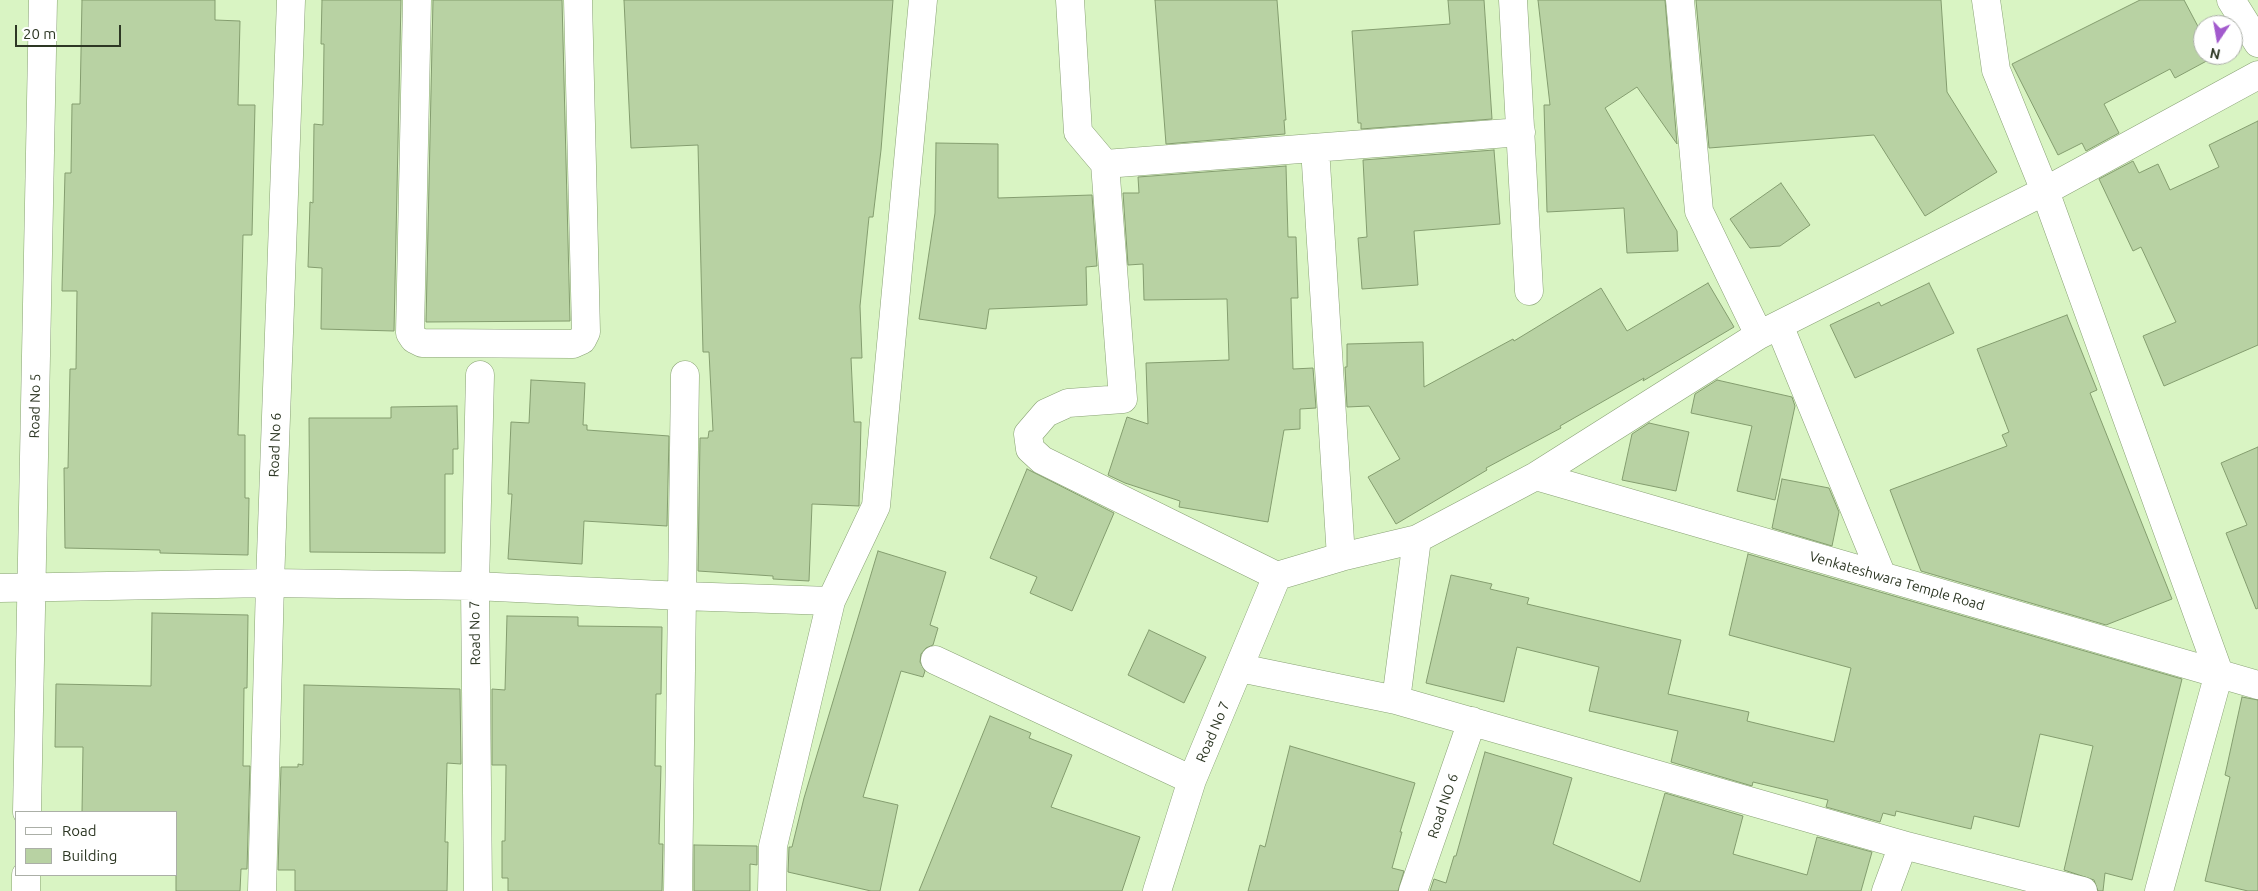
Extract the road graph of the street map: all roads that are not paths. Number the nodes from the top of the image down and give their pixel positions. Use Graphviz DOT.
graph roads {
  1 [pos="43,0"];
  2 [pos="291,0"];
  3 [pos="417,0"];
  4 [pos="578,0"];
  5 [pos="922,0"];
  6 [pos="1070,0"];
  7 [pos="1513,0"];
  8 [pos="1680,0"];
  9 [pos="1986,0"];
  10 [pos="2231,0"];
  11 [pos="2258,42"];
  12 [pos="2258,75"];
  13 [pos="1521,132"];
  14 [pos="1316,148"];
  15 [pos="1105,164"];
  16 [pos="2045,191"];
  17 [pos="1529,291"];
  18 [pos="1769,330"];
  19 [pos="480,375"];
  20 [pos="685,375"];
  21 [pos="1536,476"];
  22 [pos="1417,539"];
  23 [pos="1342,557"];
  24 [pos="1277,576"];
  25 [pos="1882,576"];
  26 [pos="270,583"];
  27 [pos="475,586"];
  28 [pos="32,587"];
  29 [pos="0,588"];
  30 [pos="682,596"];
  31 [pos="831,601"];
  32 [pos="935,660"];
  33 [pos="1240,668"];
  34 [pos="2219,673"];
  35 [pos="2258,685"];
  36 [pos="1396,700"];
  37 [pos="1472,721"];
  38 [pos="1192,780"];
  39 [pos="27,811"];
  40 [pos="1903,845"];
  41 [pos="26,876"];
  42 [pos="26,891"];
  43 [pos="262,891"];
  44 [pos="478,891"];
  45 [pos="678,891"];
  46 [pos="772,891"];
  47 [pos="1157,891"];
  48 [pos="1413,891"];
  49 [pos="1886,891"];
  50 [pos="2082,891"];
  51 [pos="2159,891"];
  1 -- 28 [label="street, Road No 5"];
  2 -- 26 [label="street, Road No 6"];
  3 -- 4 [label="street"];
  5 -- 31 [label="street"];
  6 -- 15 [label="street"];
  7 -- 13 [label="street"];
  8 -- 18 [label="street"];
  9 -- 16 [label="street"];
  10 -- 11 [label="street"];
  12 -- 16 [label="street"];
  13 -- 14 [label="street"];
  13 -- 17 [label="street"];
  14 -- 15 [label="street"];
  14 -- 23 [label="street"];
  15 -- 24 [label="street"];
  16 -- 18 [label="street"];
  16 -- 34 [label="street"];
  18 -- 21 [label="street"];
  18 -- 25 [label="street"];
  19 -- 27 [label="street, Road No 7"];
  20 -- 30 [label="street"];
  21 -- 22 [label="street"];
  21 -- 25 [label="street, Venkateshwara Temple Road"];
  22 -- 23 [label="street"];
  22 -- 36 [label="street"];
  23 -- 24 [label="street"];
  24 -- 33 [label="street, Road No 7"];
  25 -- 34 [label="street, Venkateshwara Temple Road"];
  26 -- 27 [label="street"];
  26 -- 28 [label="street"];
  26 -- 43 [label="street, Road No 6"];
  27 -- 30 [label="street"];
  27 -- 44 [label="street, Road No 7"];
  28 -- 29 [label="street"];
  28 -- 39 [label="street, Road No 5"];
  30 -- 31 [label="street"];
  30 -- 45 [label="street"];
  31 -- 46 [label="street"];
  32 -- 38 [label="street"];
  33 -- 36 [label="street"];
  33 -- 38 [label="street, Road No 7"];
  34 -- 35 [label="street, Venkateshwara Temple Road"];
  34 -- 51 [label="street"];
  36 -- 37 [label="street"];
  37 -- 40 [label="street"];
  37 -- 48 [label="street, Road NO 6"];
  38 -- 47 [label="street, Road No 7"];
  40 -- 49 [label="street"];
  40 -- 50 [label="street"];
  41 -- 42 [label="street"];
}
